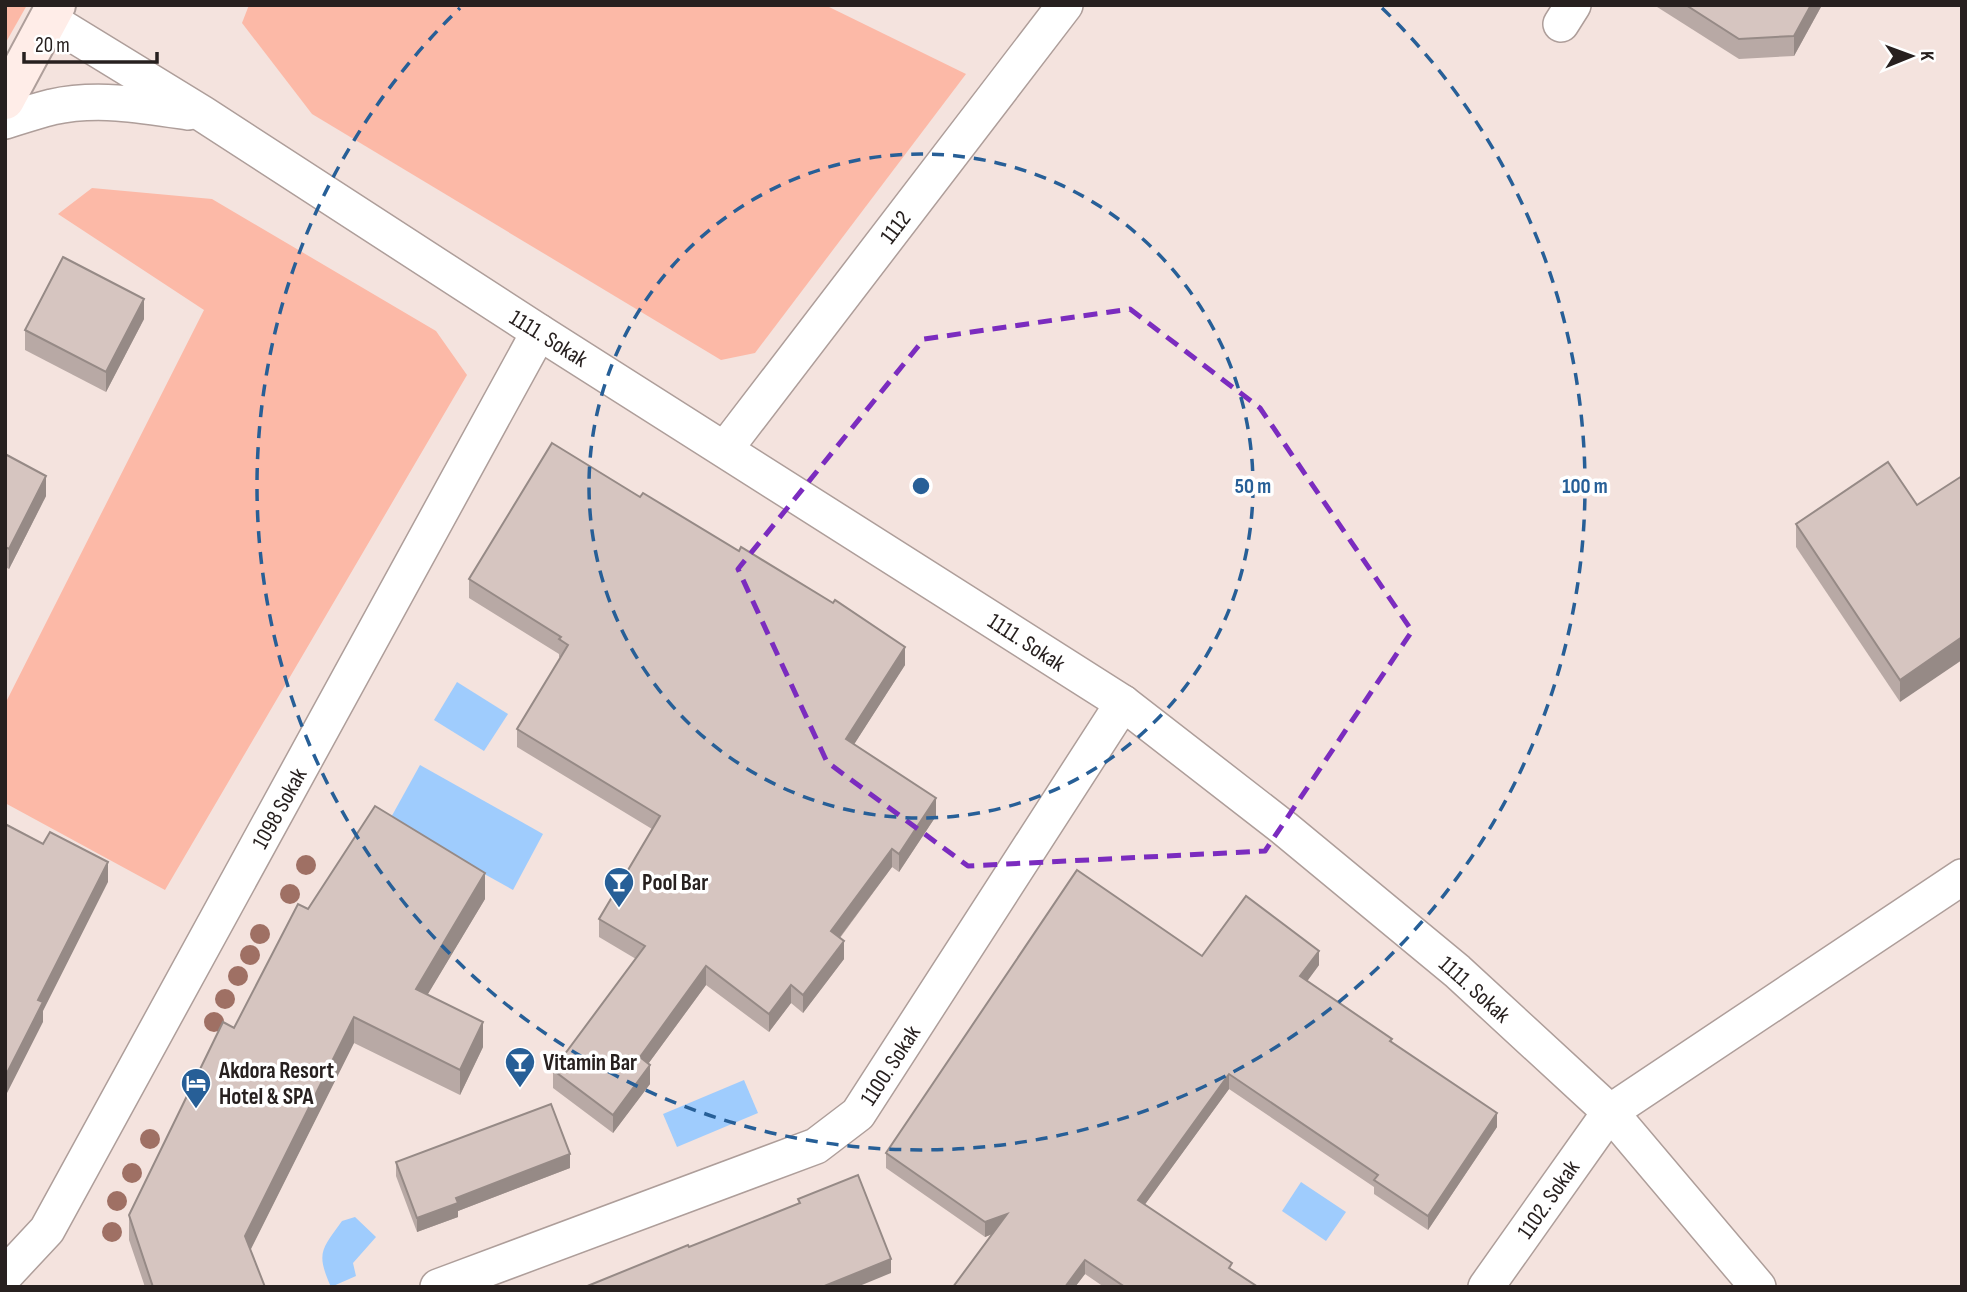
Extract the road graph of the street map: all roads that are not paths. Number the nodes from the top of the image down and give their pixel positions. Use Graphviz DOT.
graph roads {
  1 [pos="1065,5"];
  2 [pos="52,12"];
  3 [pos="5,100"];
  4 [pos="203,114"];
  5 [pos="5,121"];
  6 [pos="539,332"];
  7 [pos="725,449"];
  8 [pos="1123,703"];
  9 [pos="1962,877"];
  10 [pos="1610,1112"];
  11 [pos="5,1275"];
  12 [pos="439,1287"];
  13 [pos="1486,1287"];
  14 [pos="1758,1287"];
  1 -- 7 [label="street, 1112"];
  2 -- 3 [label="main road"];
  2 -- 4 [label="street, 1111. Sokak"];
  4 -- 5 [label="street, 1111. Sokak"];
  4 -- 6 [label="street, 1111. Sokak"];
  6 -- 7 [label="street, 1111. Sokak"];
  6 -- 11 [label="street, 1098 Sokak"];
  7 -- 8 [label="street, 1111. Sokak"];
  8 -- 10 [label="street, 1111. Sokak"];
  8 -- 12 [label="street, 1100. Sokak"];
  9 -- 10 [label="street"];
  10 -- 13 [label="street, 1102. Sokak"];
  10 -- 14 [label="street, 1111. Sokak"];
}
